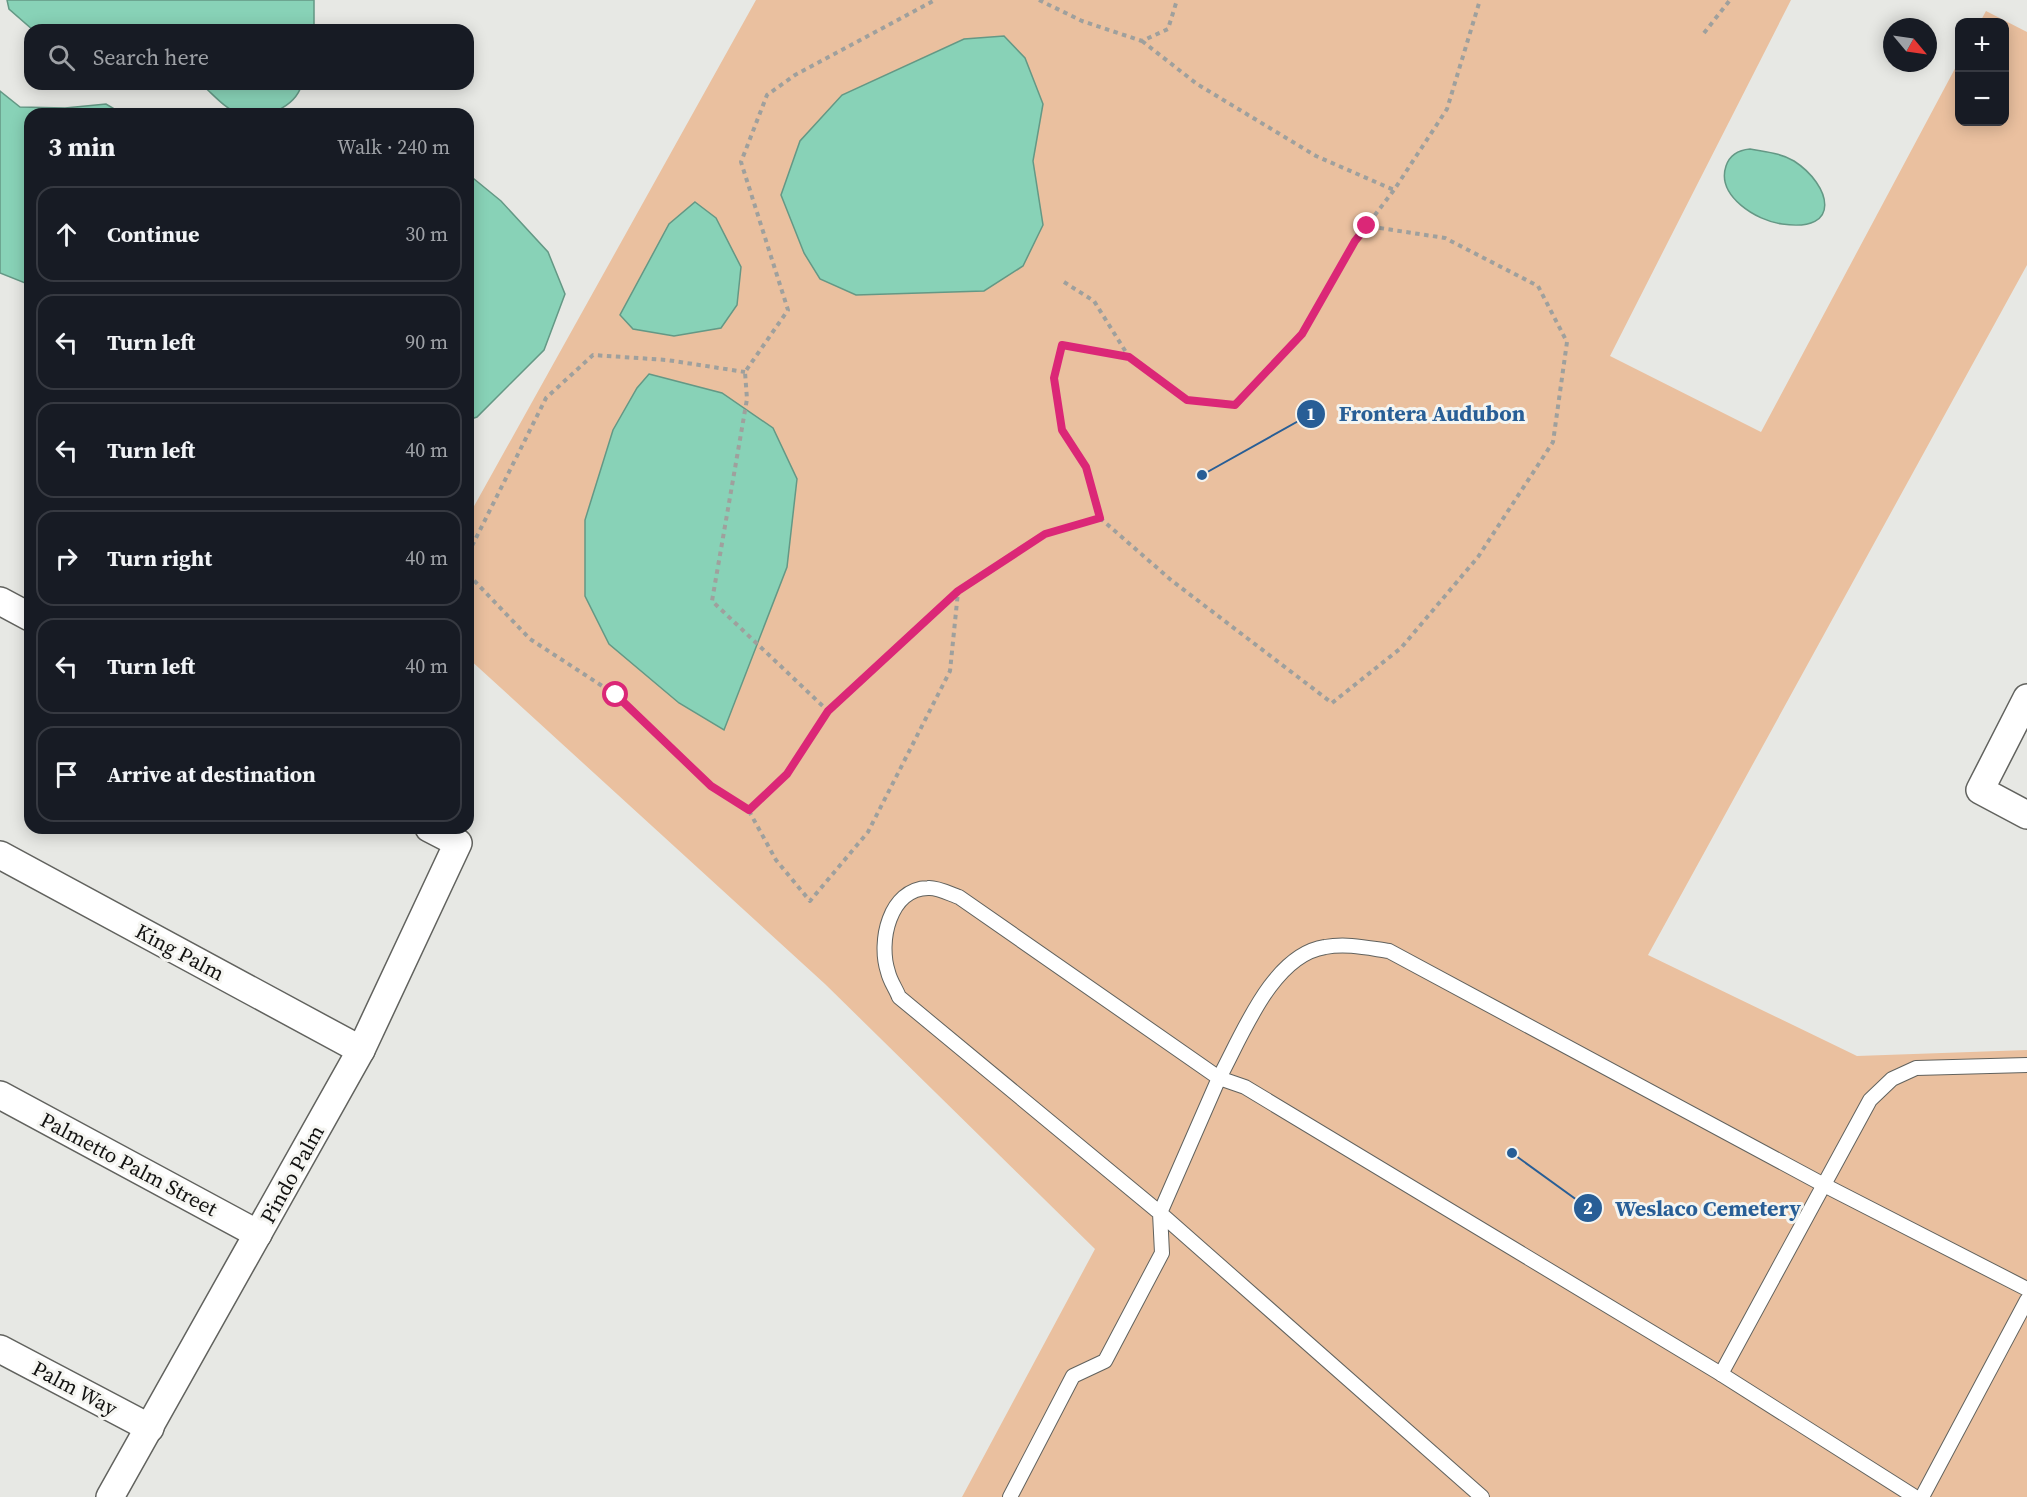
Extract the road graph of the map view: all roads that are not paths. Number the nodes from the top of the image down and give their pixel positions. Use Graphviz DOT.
graph roads {
  1 [pos="0,601"];
  2 [pos="24,614"];
  3 [pos="2027,698"];
  4 [pos="2027,815"];
  5 [pos="441,834"];
  6 [pos="0,855"];
  7 [pos="361,1050"];
  8 [pos="2027,1065"];
  9 [pos="1219,1078"];
  10 [pos="0,1095"];
  11 [pos="1824,1185"];
  12 [pos="1160,1213"];
  13 [pos="258,1234"];
  14 [pos="2027,1289"];
  15 [pos="2027,1300"];
  16 [pos="0,1349"];
  17 [pos="1721,1374"];
  18 [pos="150,1428"];
  19 [pos="110,1497"];
  20 [pos="1010,1497"];
  21 [pos="1482,1497"];
  22 [pos="1915,1497"];
  23 [pos="1922,1497"];
  1 -- 2 [label="street"];
  3 -- 4 [label="street"];
  5 -- 7 [label="street, Pindo Palm"];
  6 -- 7 [label="street, King Palm"];
  7 -- 13 [label="street, Pindo Palm"];
  8 -- 11 [label="lane"];
  9 -- 11 [label="lane"];
  9 -- 12 [label="lane"];
  9 -- 12 [label="lane"];
  9 -- 17 [label="lane"];
  10 -- 13 [label="street, Palmetto Palm Street"];
  11 -- 14 [label="lane"];
  11 -- 17 [label="lane"];
  12 -- 20 [label="lane"];
  12 -- 21 [label="lane"];
  13 -- 18 [label="street, Pindo Palm"];
  15 -- 23 [label="lane"];
  16 -- 18 [label="street, Palm Way"];
  17 -- 22 [label="lane"];
  18 -- 19 [label="street, Pindo Palm"];
}
